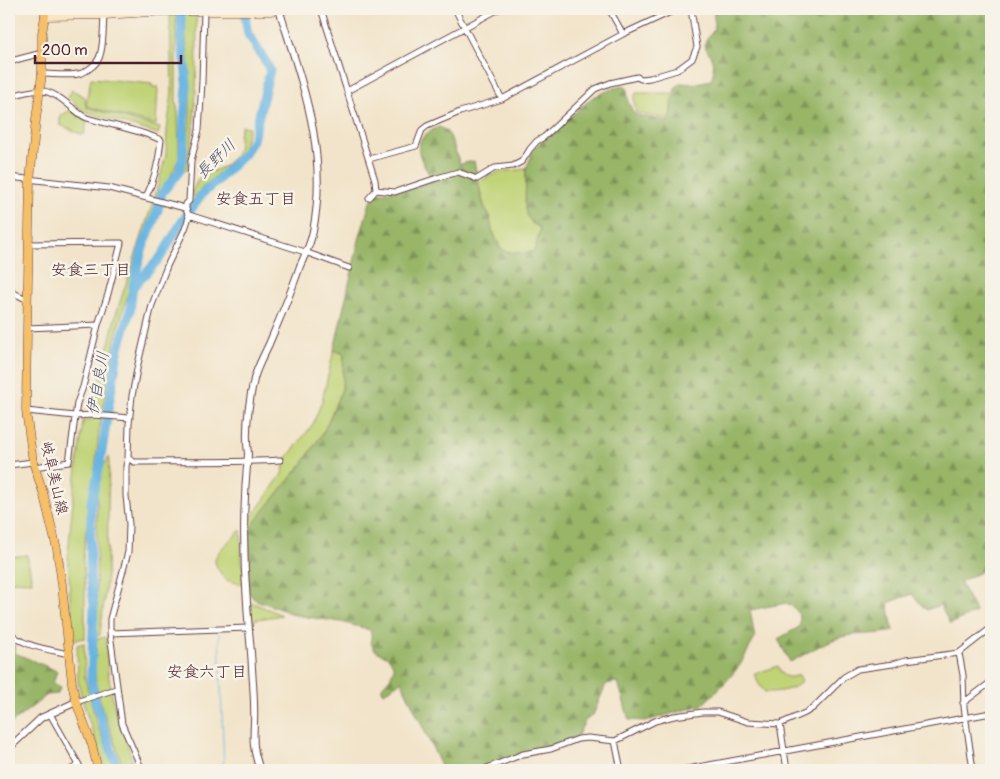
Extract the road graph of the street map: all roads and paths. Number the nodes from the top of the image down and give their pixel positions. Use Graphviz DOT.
graph roads {
  1 [pos="282,9"];
  2 [pos="321,9"];
  3 [pos="455,9"];
  4 [pos="499,9"];
  5 [pos="610,9"];
  6 [pos="677,9"];
  7 [pos="691,9"];
  8 [pos="202,11"];
  9 [pos="243,11"];
  10 [pos="45,13"];
  11 [pos="104,15"];
  12 [pos="466,28"];
  13 [pos="624,34"];
  14 [pos="42,53"];
  15 [pos="9,64"];
  16 [pos="42,74"];
  17 [pos="40,90"];
  18 [pos="347,91"];
  19 [pos="9,97"];
  20 [pos="502,99"];
  21 [pos="368,159"];
  22 [pos="9,179"];
  23 [pos="30,180"];
  24 [pos="376,190"];
  25 [pos="148,198"];
  26 [pos="369,198"];
  27 [pos="184,208"];
  28 [pos="189,215"];
  29 [pos="29,244"];
  30 [pos="306,252"];
  31 [pos="349,268"];
  32 [pos="9,286"];
  33 [pos="28,300"];
  34 [pos="98,325"];
  35 [pos="27,328"];
  36 [pos="26,411"];
  37 [pos="75,416"];
  38 [pos="130,418"];
  39 [pos="128,458"];
  40 [pos="280,460"];
  41 [pos="247,462"];
  42 [pos="9,465"];
  43 [pos="34,465"];
  44 [pos="248,627"];
  45 [pos="991,628"];
  46 [pos="9,630"];
  47 [pos="110,633"];
  48 [pos="959,653"];
  49 [pos="69,654"];
  50 [pos="991,682"];
  51 [pos="115,690"];
  52 [pos="76,702"];
  53 [pos="963,703"];
  54 [pos="991,713"];
  55 [pos="50,714"];
  56 [pos="966,718"];
  57 [pos="780,724"];
  58 [pos="615,741"];
  59 [pos="9,748"];
  60 [pos="784,751"];
  61 [pos="70,770"];
  62 [pos="98,770"];
  63 [pos="142,770"];
  64 [pos="260,770"];
  65 [pos="482,770"];
  66 [pos="621,770"];
  67 [pos="682,770"];
  68 [pos="787,770"];
  69 [pos="973,770"];
  1 -- 9 [label="main road"];
  1 -- 30 [label="street"];
  2 -- 18 [label="street"];
  3 -- 12 [label="street"];
  4 -- 12 [label="street"];
  5 -- 13 [label="street"];
  6 -- 13 [label="street"];
  7 -- 24 [label="street"];
  8 -- 9 [label="main road"];
  8 -- 11 [label="main road"];
  8 -- 27 [label="street"];
  10 -- 11 [label="main road"];
  10 -- 14 [label="main road, 岐阜美山線"];
  11 -- 16 [label="street"];
  12 -- 18 [label="street"];
  12 -- 20 [label="street"];
  13 -- 20 [label="street"];
  14 -- 15 [label="street"];
  14 -- 16 [label="main road, 岐阜美山線"];
  16 -- 17 [label="main road, 岐阜美山線"];
  17 -- 19 [label="street"];
  17 -- 23 [label="main road, 岐阜美山線"];
  17 -- 25 [label="street"];
  18 -- 21 [label="street"];
  20 -- 21 [label="street"];
  21 -- 24 [label="street"];
  22 -- 23 [label="street"];
  23 -- 25 [label="street"];
  23 -- 29 [label="main road, 岐阜美山線"];
  24 -- 26 [label="street"];
  25 -- 27 [label="street"];
  27 -- 28 [label="street"];
  28 -- 30 [label="street"];
  28 -- 38 [label="street"];
  29 -- 33 [label="main road, 岐阜美山線"];
  29 -- 34 [label="street"];
  30 -- 31 [label="street"];
  30 -- 41 [label="street"];
  32 -- 33 [label="street"];
  33 -- 35 [label="main road, 岐阜美山線"];
  34 -- 35 [label="street"];
  34 -- 37 [label="street"];
  35 -- 36 [label="main road, 岐阜美山線"];
  36 -- 37 [label="street"];
  36 -- 43 [label="main road, 岐阜美山線"];
  37 -- 38 [label="street"];
  37 -- 43 [label="street"];
  38 -- 39 [label="street"];
  39 -- 41 [label="street"];
  39 -- 47 [label="street"];
  40 -- 41 [label="street"];
  41 -- 44 [label="street"];
  42 -- 43 [label="street"];
  43 -- 49 [label="main road, 岐阜美山線"];
  44 -- 47 [label="street"];
  44 -- 64 [label="street"];
  45 -- 48 [label="street"];
  46 -- 49 [label="street"];
  47 -- 51 [label="street"];
  48 -- 53 [label="street"];
  48 -- 57 [label="street"];
  49 -- 52 [label="main road, 岐阜美山線"];
  50 -- 53 [label="street"];
  51 -- 52 [label="street"];
  51 -- 63 [label="street"];
  52 -- 55 [label="street"];
  52 -- 62 [label="main road, 岐阜美山線"];
  53 -- 56 [label="street"];
  54 -- 56 [label="street"];
  55 -- 59 [label="street"];
  55 -- 61 [label="street"];
  56 -- 60 [label="street"];
  56 -- 69 [label="street"];
  57 -- 58 [label="street"];
  57 -- 60 [label="street"];
  58 -- 65 [label="street"];
  58 -- 66 [label="street"];
  60 -- 67 [label="street"];
  60 -- 68 [label="street"];
}
